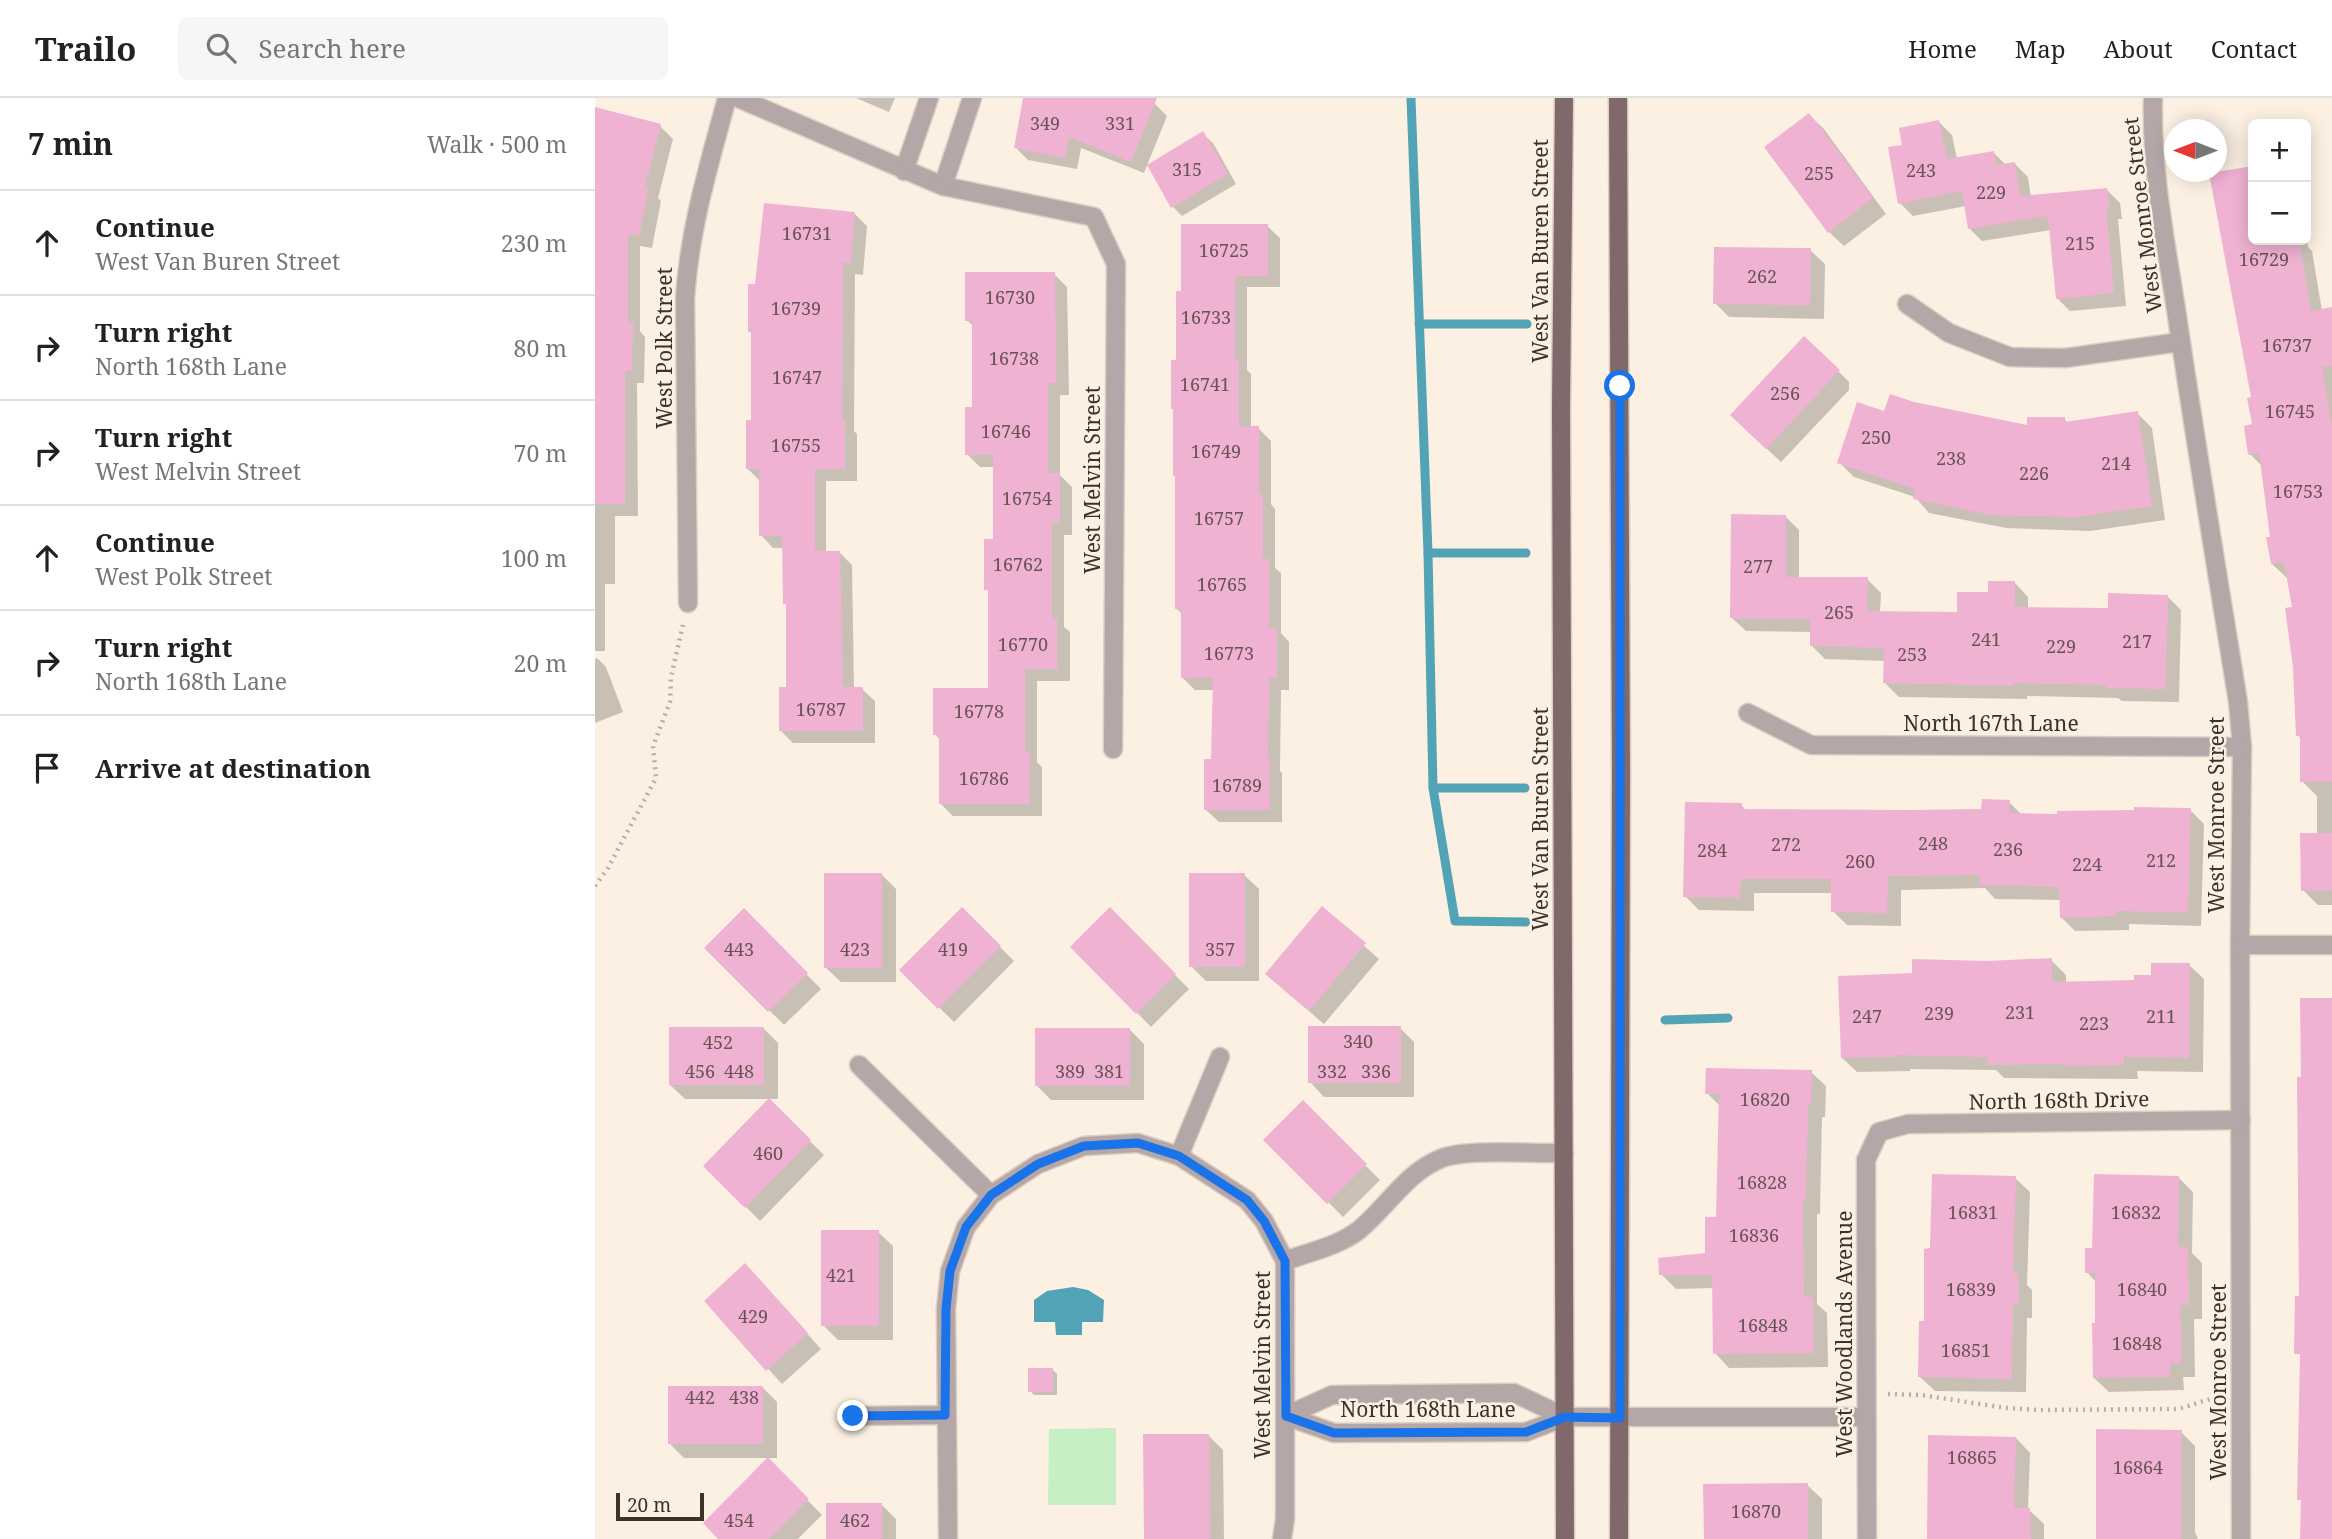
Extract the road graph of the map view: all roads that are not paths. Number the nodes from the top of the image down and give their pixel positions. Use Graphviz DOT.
graph roads {
  1 [pos="727,98"];
  2 [pos="738,98"];
  3 [pos="929,98"];
  4 [pos="972,98"];
  5 [pos="1564,98"];
  6 [pos="1618,98"];
  7 [pos="2153,98"];
  8 [pos="904,171"];
  9 [pos="943,186"];
  10 [pos="1907,304"];
  11 [pos="2180,342"];
  12 [pos="688,603"];
  13 [pos="1748,713"];
  14 [pos="2242,747"];
  15 [pos="1113,749"];
  16 [pos="2240,945"];
  17 [pos="2332,945"];
  18 [pos="1220,1057"];
  19 [pos="859,1065"];
  20 [pos="2241,1120"];
  21 [pos="1878,1132"];
  22 [pos="1564,1153"];
  23 [pos="1179,1156"];
  24 [pos="991,1195"];
  25 [pos="1285,1261"];
  26 [pos="945,1415"];
  27 [pos="853,1416"];
  28 [pos="1286,1416"];
  29 [pos="1565,1417"];
  30 [pos="1866,1417"];
  31 [pos="1620,1418"];
  32 [pos="948,1539"];
  33 [pos="1282,1539"];
  34 [pos="1565,1539"];
  35 [pos="1619,1539"];
  36 [pos="1867,1539"];
  37 [pos="2241,1539"];
  1 -- 12 [label="street, West Polk Street"];
  2 -- 8 [label="street"];
  3 -- 8 [label="street"];
  4 -- 9 [label="street"];
  5 -- 22 [label="main road, West Van Buren Street"];
  6 -- 31 [label="main road"];
  7 -- 11 [label="street, West Monroe Street"];
  8 -- 9 [label="street"];
  9 -- 15 [label="street, West Melvin Street"];
  10 -- 11 [label="street"];
  11 -- 14 [label="street, West Monroe Street"];
  13 -- 14 [label="street, North 167th Lane"];
  14 -- 16 [label="street, West Monroe Street"];
  16 -- 17 [label="street"];
  16 -- 20 [label="street, West Monroe Street"];
  18 -- 23 [label="street"];
  19 -- 24 [label="street"];
  20 -- 21 [label="street, North 168th Drive"];
  20 -- 37 [label="street, West Monroe Street"];
  21 -- 30 [label="street, West Woodlands Avenue"];
  22 -- 25 [label="street"];
  22 -- 29 [label="main road, West Van Buren Street"];
  23 -- 24 [label="street"];
  23 -- 25 [label="street, West Melvin Street"];
  24 -- 26 [label="street"];
  25 -- 28 [label="street, West Melvin Street"];
  26 -- 27 [label="street"];
  26 -- 32 [label="street"];
  28 -- 29 [label="street, North 168th Lane"];
  28 -- 29 [label="street, North 168th Lane"];
  28 -- 33 [label="street, West Melvin Street"];
  29 -- 31 [label="street, North 168th Lane"];
  29 -- 34 [label="main road, West Van Buren Street"];
  30 -- 31 [label="street, North 168th Lane"];
  30 -- 36 [label="street, West Woodlands Avenue"];
  31 -- 35 [label="main road"];
}
